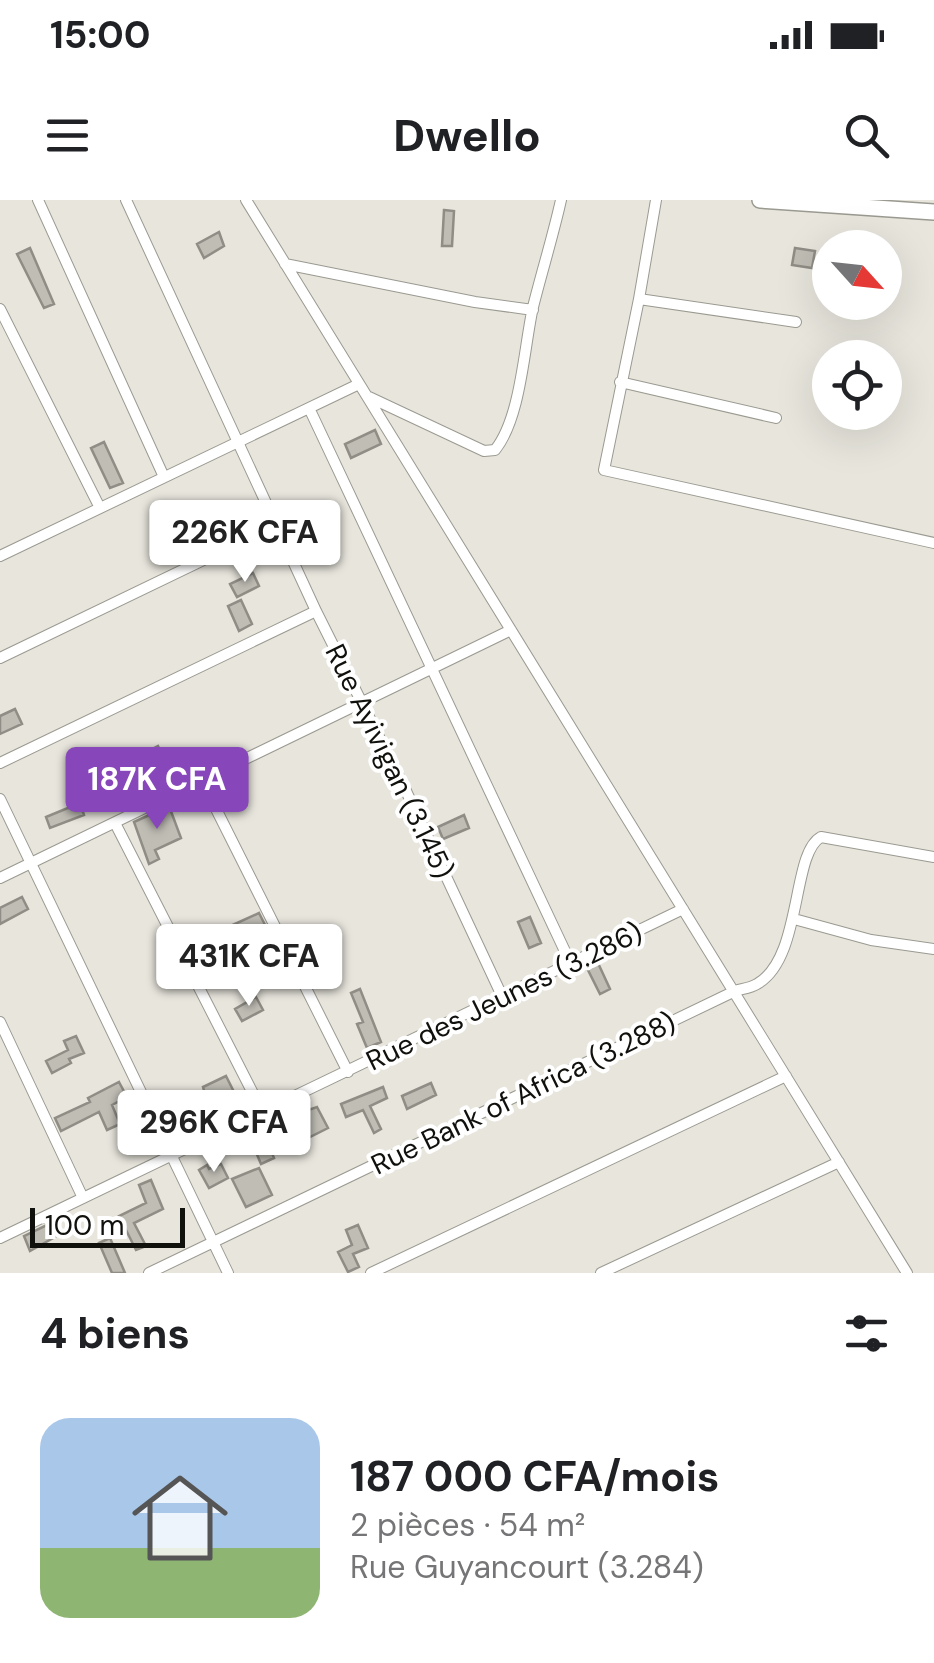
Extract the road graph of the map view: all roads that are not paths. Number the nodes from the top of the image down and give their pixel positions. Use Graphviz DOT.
graph roads {
  1 [pos="38,200"];
  2 [pos="126,200"];
  3 [pos="246,200"];
  4 [pos="561,200"];
  5 [pos="656,200"];
  6 [pos="760,200"];
  7 [pos="934,212"];
  8 [pos="285,264"];
  9 [pos="639,299"];
  10 [pos="0,309"];
  11 [pos="532,310"];
  12 [pos="796,322"];
  13 [pos="620,382"];
  14 [pos="359,384"];
  15 [pos="366,396"];
  16 [pos="309,408"];
  17 [pos="776,418"];
  18 [pos="238,442"];
  19 [pos="164,478"];
  20 [pos="100,508"];
  21 [pos="276,525"];
  22 [pos="934,543"];
  23 [pos="0,556"];
  24 [pos="316,611"];
  25 [pos="511,630"];
  26 [pos="0,658"];
  27 [pos="432,670"];
  28 [pos="364,704"];
  29 [pos="0,763"];
  30 [pos="202,781"];
  31 [pos="0,799"];
  32 [pos="115,823"];
  33 [pos="934,857"];
  34 [pos="31,863"];
  35 [pos="0,878"];
  36 [pos="683,909"];
  37 [pos="794,919"];
  38 [pos="934,949"];
  39 [pos="571,964"];
  40 [pos="735,991"];
  41 [pos="502,996"];
  42 [pos="0,1022"];
  43 [pos="348,1072"];
  44 [pos="786,1076"];
  45 [pos="262,1111"];
  46 [pos="172,1156"];
  47 [pos="839,1162"];
  48 [pos="83,1198"];
  49 [pos="0,1238"];
  50 [pos="213,1242"];
  51 [pos="149,1273"];
  52 [pos="228,1273"];
  53 [pos="371,1273"];
  54 [pos="601,1273"];
  55 [pos="907,1273"];
  1 -- 19 [label="street"];
  2 -- 18 [label="street, Rue Ayivigan (3.145)"];
  3 -- 8 [label="street"];
  4 -- 11 [label="street"];
  5 -- 9 [label="street"];
  6 -- 7 [label="street"];
  8 -- 11 [label="street"];
  8 -- 14 [label="street"];
  9 -- 12 [label="street"];
  9 -- 13 [label="street"];
  10 -- 20 [label="street"];
  11 -- 15 [label="street"];
  13 -- 17 [label="street"];
  13 -- 22 [label="street"];
  14 -- 15 [label="street"];
  14 -- 16 [label="street"];
  15 -- 25 [label="street"];
  16 -- 18 [label="street"];
  16 -- 27 [label="street"];
  18 -- 19 [label="street"];
  18 -- 21 [label="street, Rue Ayivigan (3.145)"];
  19 -- 20 [label="street"];
  20 -- 23 [label="street"];
  21 -- 24 [label="street, Rue Ayivigan (3.145)"];
  21 -- 26 [label="street"];
  24 -- 28 [label="street, Rue Ayivigan (3.145)"];
  24 -- 29 [label="street"];
  25 -- 27 [label="street"];
  25 -- 36 [label="street"];
  27 -- 28 [label="street"];
  27 -- 39 [label="street"];
  28 -- 30 [label="street"];
  28 -- 41 [label="street, Rue Ayivigan (3.145)"];
  30 -- 32 [label="street"];
  30 -- 43 [label="street"];
  31 -- 34 [label="street"];
  32 -- 34 [label="street"];
  32 -- 45 [label="street"];
  33 -- 37 [label="street, Rue Bank of Africa (3.288)"];
  34 -- 35 [label="street"];
  34 -- 46 [label="street"];
  36 -- 39 [label="street, Rue des Jeunes (3.286)"];
  36 -- 40 [label="street"];
  37 -- 38 [label="street"];
  37 -- 40 [label="street, Rue Bank of Africa (3.288)"];
  39 -- 41 [label="street, Rue des Jeunes (3.286)"];
  40 -- 44 [label="street"];
  40 -- 50 [label="street, Rue Bank of Africa (3.288)"];
  41 -- 43 [label="street, Rue des Jeunes (3.286)"];
  42 -- 48 [label="street"];
  43 -- 45 [label="street, Rue des Jeunes (3.286)"];
  44 -- 47 [label="street"];
  44 -- 53 [label="street"];
  45 -- 46 [label="street, Rue des Jeunes (3.286)"];
  46 -- 48 [label="street, Rue des Jeunes (3.286)"];
  46 -- 50 [label="street"];
  47 -- 54 [label="street"];
  47 -- 55 [label="street"];
  48 -- 49 [label="street, Rue des Jeunes (3.286)"];
  50 -- 51 [label="street, Rue Bank of Africa (3.288)"];
  50 -- 52 [label="street"];
}
